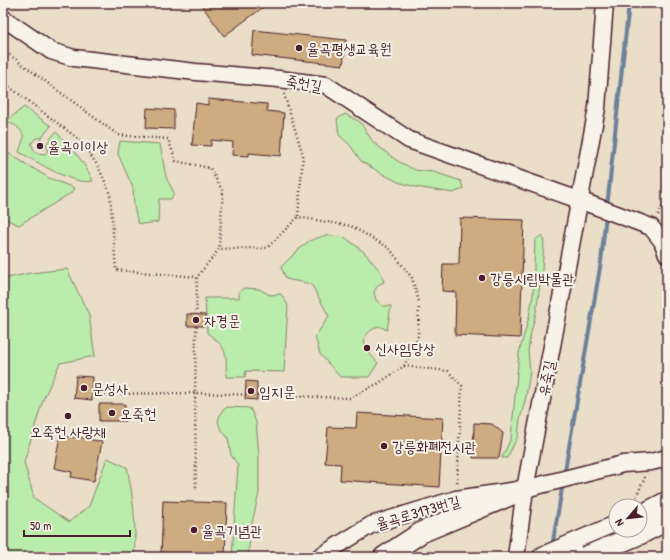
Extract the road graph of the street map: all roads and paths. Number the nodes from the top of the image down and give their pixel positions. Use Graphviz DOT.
graph roads {
  1 [pos="605,3"];
  2 [pos="3,18"];
  3 [pos="3,50"];
  4 [pos="279,79"];
  5 [pos="3,82"];
  6 [pos="667,193"];
  7 [pos="585,202"];
  8 [pos="298,217"];
  9 [pos="652,227"];
  10 [pos="219,249"];
  11 [pos="667,254"];
  12 [pos="198,277"];
  13 [pos="404,366"];
  14 [pos="195,393"];
  15 [pos="97,394"];
  16 [pos="667,458"];
  17 [pos="651,462"];
  18 [pos="525,489"];
  19 [pos="196,490"];
  20 [pos="636,498"];
  21 [pos="456,499"];
  22 [pos="667,502"];
  23 [pos="648,516"];
  24 [pos="667,520"];
  25 [pos="648,521"];
  26 [pos="608,529"];
  27 [pos="615,538"];
  28 [pos="318,557"];
  29 [pos="384,557"];
  30 [pos="516,557"];
  31 [pos="543,557"];
  32 [pos="585,557"];
  1 -- 7 [label="street, 유죽길"];
  2 -- 4 [label="street, 죽헌길"];
  3 -- 10 [label="path"];
  4 -- 7 [label="street, 죽헌길"];
  4 -- 8 [label="path"];
  5 -- 12 [label="path"];
  6 -- 9 [label="path"];
  7 -- 9 [label="street, 죽헌길"];
  7 -- 18 [label="street, 유죽길"];
  8 -- 10 [label="path"];
  8 -- 13 [label="path"];
  9 -- 11 [label="street"];
  10 -- 12 [label="path"];
  12 -- 14 [label="path"];
  13 -- 14 [label="path"];
  13 -- 21 [label="path"];
  14 -- 15 [label="path"];
  14 -- 19 [label="path"];
  16 -- 17 [label="street, 율곡로3173번길"];
  17 -- 18 [label="street, 율곡로3173번길"];
  17 -- 20 [label="path"];
  18 -- 21 [label="street, 율곡로3173번길"];
  18 -- 29 [label="main road"];
  18 -- 30 [label="street, 유죽길"];
  21 -- 28 [label="street, 율곡로3173번길"];
  22 -- 23 [label="main road"];
  24 -- 25 [label="main road"];
  26 -- 31 [label="main road"];
  27 -- 32 [label="main road, bridge"];
}
